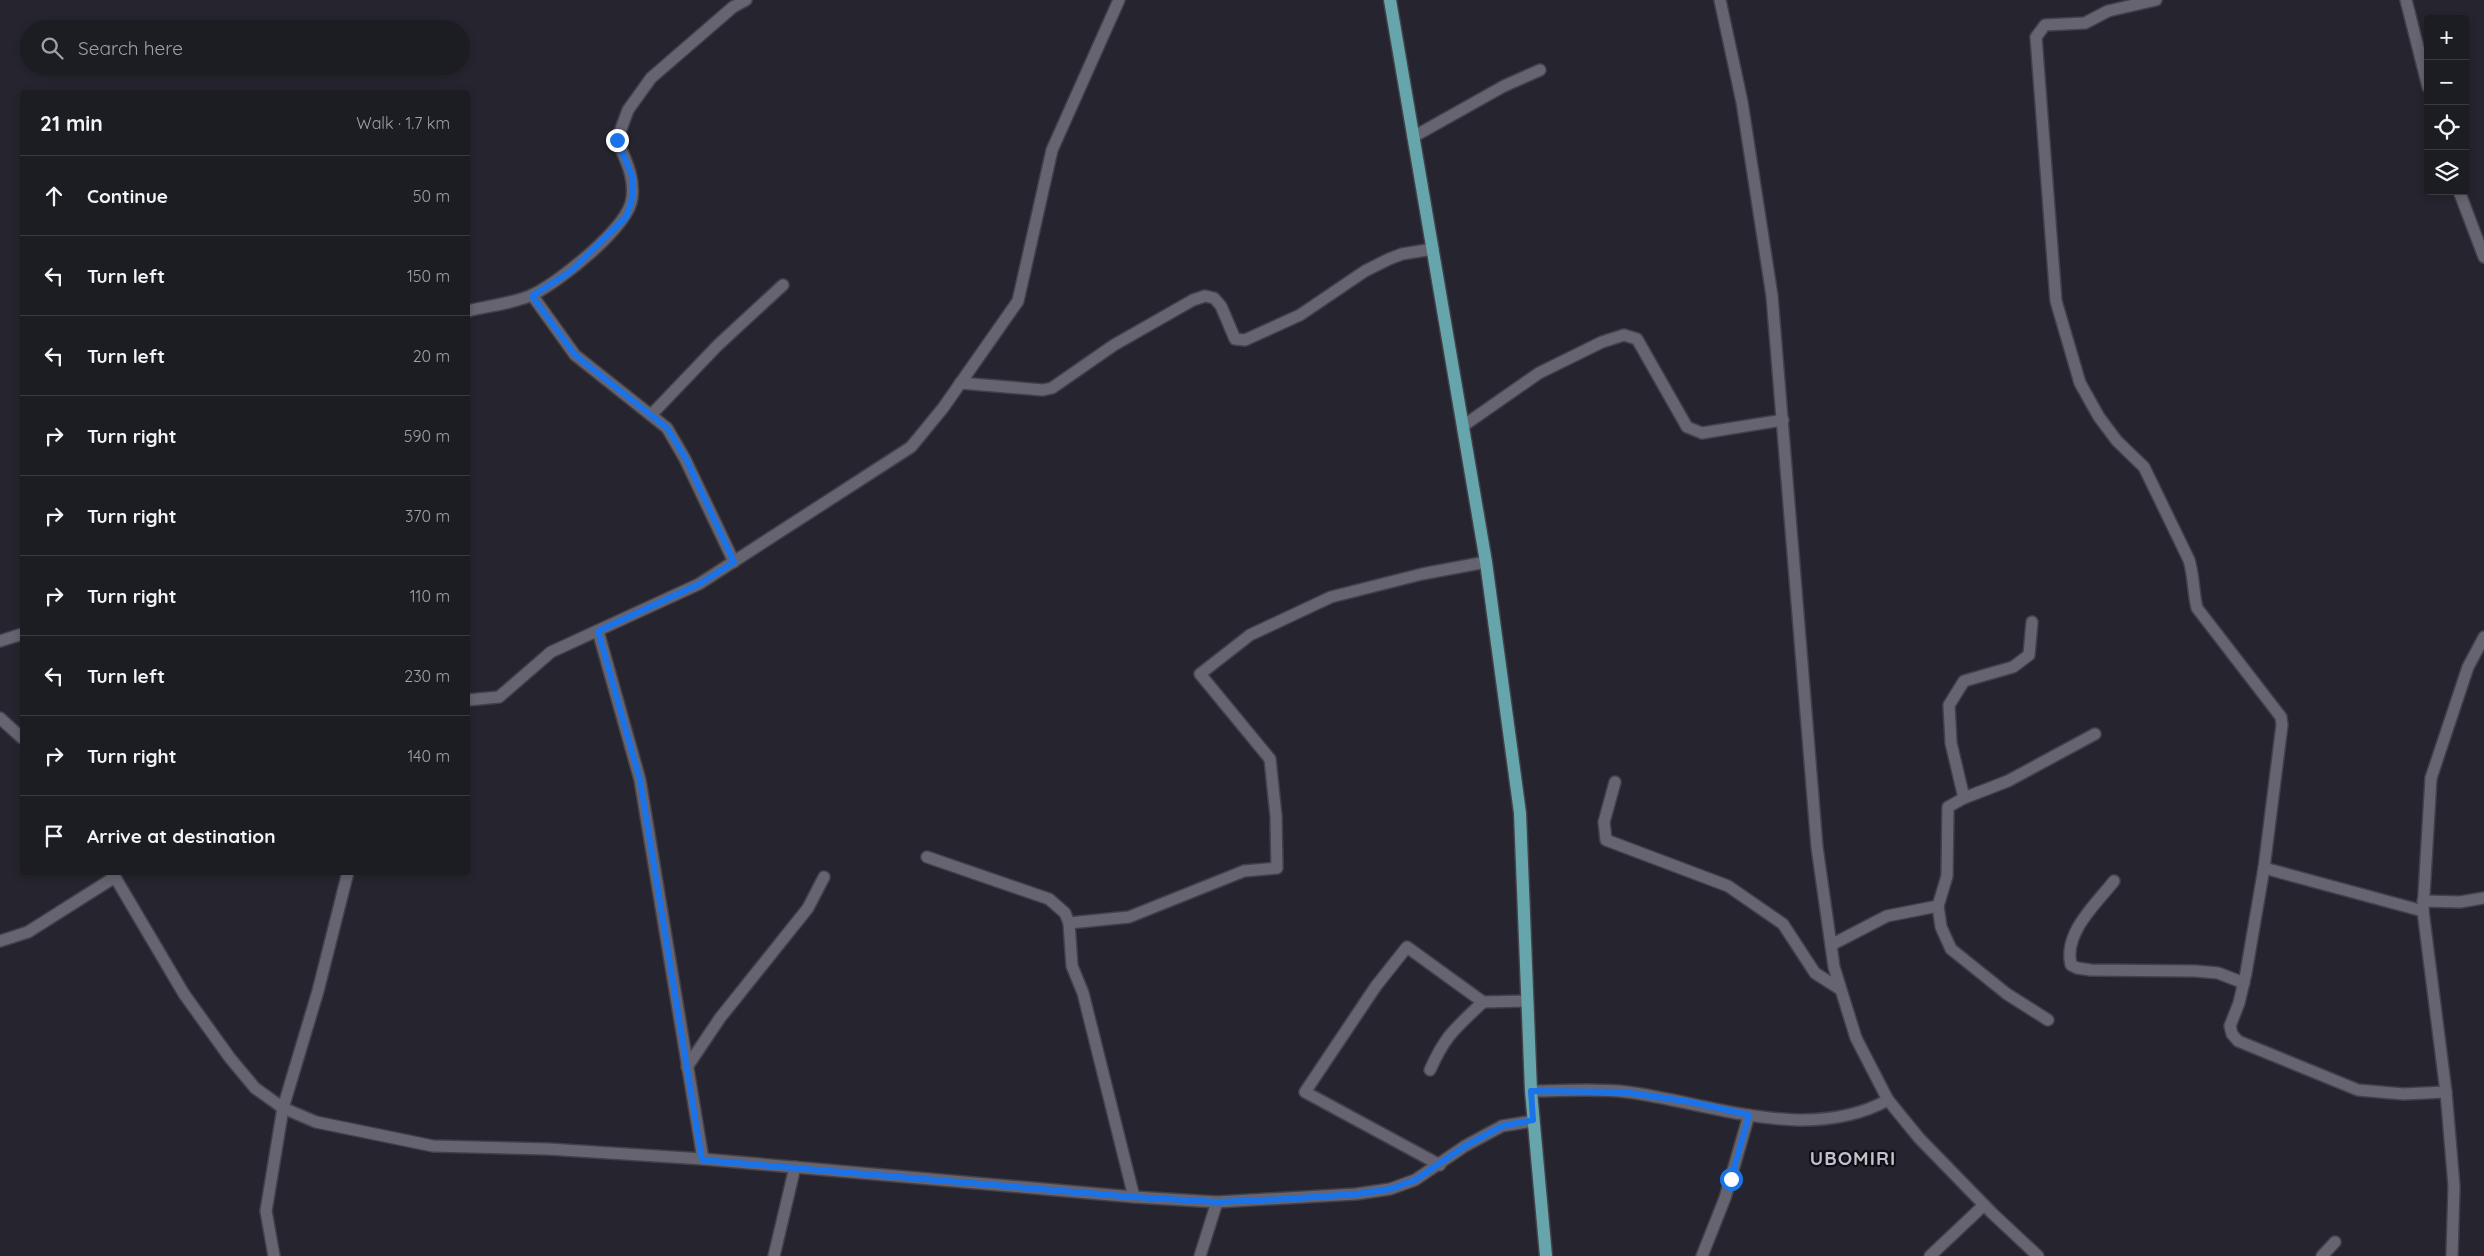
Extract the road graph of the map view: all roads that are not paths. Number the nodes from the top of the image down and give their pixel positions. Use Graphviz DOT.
graph roads {
  1 [pos="746,0"];
  2 [pos="1119,0"];
  3 [pos="1390,0"];
  4 [pos="1720,0"];
  5 [pos="2156,0"];
  6 [pos="2406,0"];
  7 [pos="1540,70"];
  8 [pos="2424,71"];
  9 [pos="1413,136"];
  10 [pos="2461,195"];
  11 [pos="1432,249"];
  12 [pos="2484,257"];
  13 [pos="784,286"];
  14 [pos="532,296"];
  15 [pos="470,311"];
  16 [pos="960,383"];
  17 [pos="651,415"];
  18 [pos="1784,420"];
  19 [pos="1463,426"];
  20 [pos="734,562"];
  21 [pos="1486,562"];
  22 [pos="2032,622"];
  23 [pos="598,631"];
  24 [pos="20,635"];
  25 [pos="2484,637"];
  26 [pos="0,641"];
  27 [pos="470,700"];
  28 [pos="0,718"];
  29 [pos="2095,734"];
  30 [pos="20,736"];
  31 [pos="1614,782"];
  32 [pos="1964,798"];
  33 [pos="928,858"];
  34 [pos="2264,868"];
  35 [pos="114,875"];
  36 [pos="347,875"];
  37 [pos="824,878"];
  38 [pos="2114,881"];
  39 [pos="2484,898"];
  40 [pos="1938,906"];
  41 [pos="2423,906"];
  42 [pos="1069,923"];
  43 [pos="0,941"];
  44 [pos="1831,945"];
  45 [pos="2244,983"];
  46 [pos="1840,989"];
  47 [pos="1527,1001"];
  48 [pos="1483,1002"];
  49 [pos="2048,1020"];
  50 [pos="687,1067"];
  51 [pos="1430,1070"];
  52 [pos="1531,1091"];
  53 [pos="2446,1092"];
  54 [pos="1888,1100"];
  55 [pos="283,1108"];
  56 [pos="1749,1115"];
  57 [pos="1533,1120"];
  58 [pos="702,1160"];
  59 [pos="1440,1165"];
  60 [pos="795,1167"];
  61 [pos="1134,1197"];
  62 [pos="1217,1202"];
  63 [pos="1984,1205"];
  64 [pos="2335,1242"];
  65 [pos="274,1256"];
  66 [pos="774,1256"];
  67 [pos="1200,1256"];
  68 [pos="1546,1256"];
  69 [pos="1702,1256"];
  70 [pos="1930,1256"];
  71 [pos="2038,1256"];
  72 [pos="2322,1256"];
  73 [pos="2452,1256"];
  1 -- 14 [label="street"];
  2 -- 16 [label="street"];
  3 -- 9 [label="main road"];
  4 -- 18 [label="street"];
  5 -- 34 [label="street"];
  6 -- 8 [label="street"];
  7 -- 9 [label="street"];
  9 -- 11 [label="main road"];
  10 -- 12 [label="street"];
  11 -- 16 [label="street"];
  11 -- 19 [label="main road"];
  13 -- 17 [label="street"];
  14 -- 15 [label="street"];
  14 -- 17 [label="street"];
  16 -- 20 [label="street"];
  17 -- 20 [label="street"];
  18 -- 19 [label="street"];
  18 -- 44 [label="street"];
  19 -- 21 [label="main road"];
  20 -- 23 [label="street"];
  21 -- 42 [label="street"];
  21 -- 47 [label="main road"];
  22 -- 32 [label="street"];
  23 -- 27 [label="street"];
  23 -- 50 [label="street"];
  24 -- 26 [label="street"];
  25 -- 41 [label="street"];
  28 -- 30 [label="street"];
  29 -- 32 [label="street"];
  31 -- 46 [label="street"];
  32 -- 40 [label="street"];
  33 -- 42 [label="street"];
  34 -- 41 [label="street"];
  34 -- 45 [label="street"];
  35 -- 43 [label="street"];
  35 -- 55 [label="street"];
  36 -- 55 [label="street"];
  37 -- 50 [label="street"];
  38 -- 45 [label="street"];
  39 -- 41 [label="street"];
  40 -- 44 [label="street"];
  40 -- 49 [label="street"];
  41 -- 53 [label="street"];
  42 -- 61 [label="street"];
  44 -- 46 [label="street"];
  45 -- 53 [label="street"];
  46 -- 54 [label="street"];
  47 -- 48 [label="street"];
  47 -- 52 [label="main road"];
  48 -- 51 [label="street"];
  48 -- 59 [label="street"];
  50 -- 58 [label="street"];
  52 -- 56 [label="street"];
  52 -- 57 [label="main road"];
  53 -- 73 [label="street"];
  54 -- 56 [label="street"];
  54 -- 63 [label="street"];
  55 -- 58 [label="street"];
  55 -- 65 [label="street"];
  56 -- 69 [label="street"];
  57 -- 59 [label="street"];
  57 -- 68 [label="main road"];
  58 -- 60 [label="street"];
  59 -- 62 [label="street"];
  60 -- 61 [label="street"];
  60 -- 66 [label="street"];
  61 -- 62 [label="street"];
  62 -- 67 [label="street"];
  63 -- 70 [label="street"];
  63 -- 71 [label="street"];
  64 -- 72 [label="street"];
}
